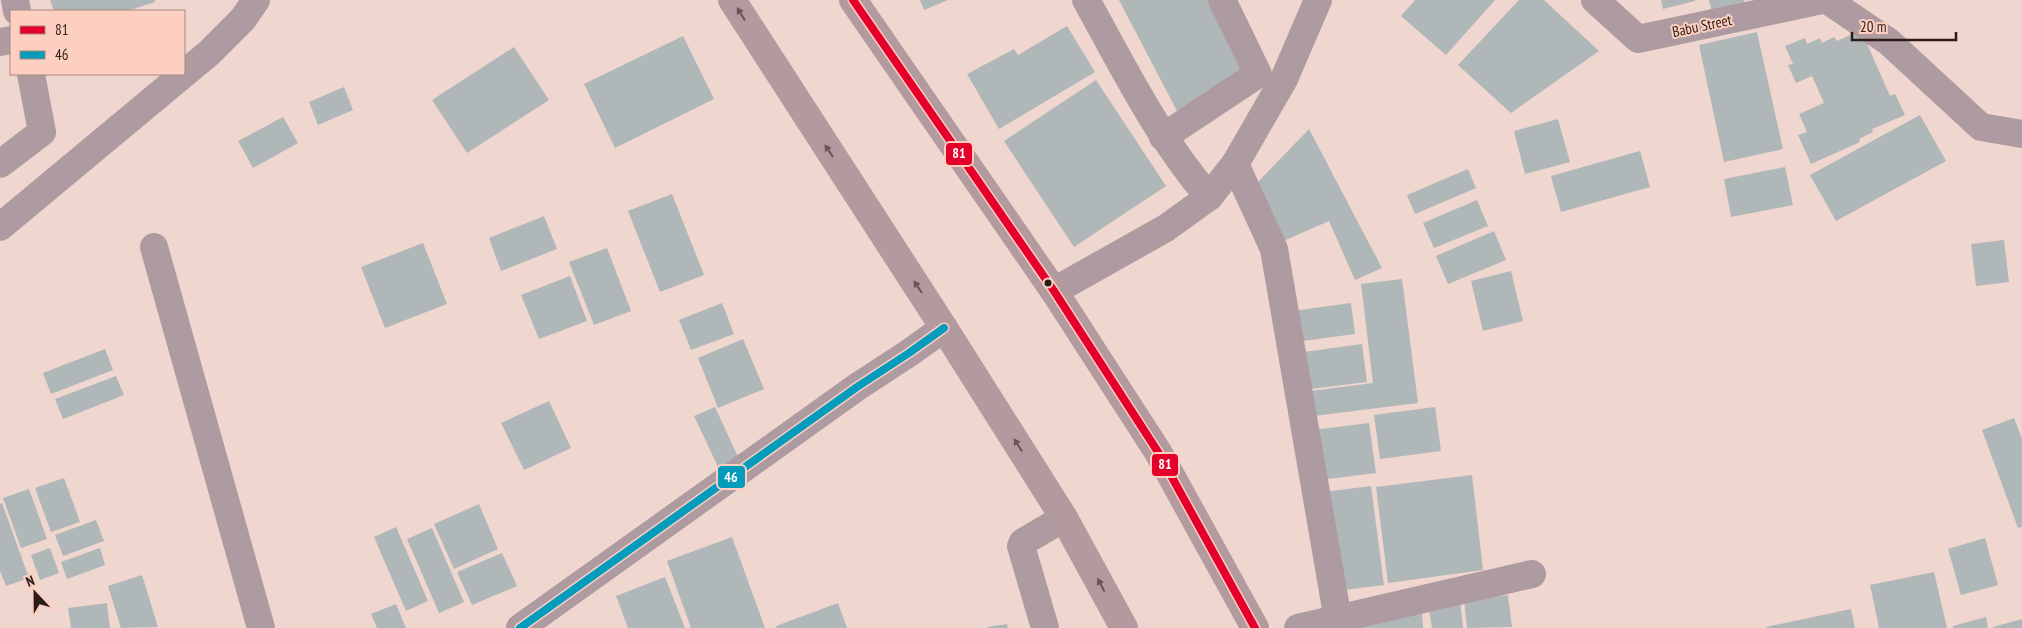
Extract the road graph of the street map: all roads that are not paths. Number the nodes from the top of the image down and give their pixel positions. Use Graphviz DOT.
graph roads {
  1 [pos="256,0"];
  2 [pos="732,0"];
  3 [pos="853,0"];
  4 [pos="1086,0"];
  5 [pos="1222,0"];
  6 [pos="1318,0"];
  7 [pos="1595,0"];
  8 [pos="1822,0"];
  9 [pos="1827,0"];
  10 [pos="185,73"];
  11 [pos="31,75"];
  12 [pos="183,75"];
  13 [pos="42,132"];
  14 [pos="2022,134"];
  15 [pos="1162,137"];
  16 [pos="0,144"];
  17 [pos="0,164"];
  18 [pos="1235,164"];
  19 [pos="1209,197"];
  20 [pos="0,227"];
  21 [pos="154,248"];
  22 [pos="1054,291"];
  23 [pos="944,328"];
  24 [pos="1064,518"];
  25 [pos="1532,574"];
  26 [pos="1338,620"];
  27 [pos="261,628"];
  28 [pos="520,628"];
  29 [pos="1045,628"];
  30 [pos="1124,628"];
  31 [pos="1255,628"];
  32 [pos="1298,628"];
  1 -- 10 [label="street"];
  23 -- 2 [label="main road, one-way"];
  3 -- 22 [label="main road"];
  4 -- 15 [label="street"];
  5 -- 15 [label="street"];
  6 -- 18 [label="street"];
  7 -- 8 [label="street, Babu Street"];
  9 -- 14 [label="street"];
  11 -- 13 [label="street"];
  12 -- 20 [label="street"];
  13 -- 16 [label="street"];
  13 -- 17 [label="street"];
  15 -- 19 [label="street"];
  18 -- 19 [label="street"];
  18 -- 26 [label="street"];
  19 -- 22 [label="street"];
  21 -- 27 [label="street"];
  22 -- 31 [label="main road"];
  24 -- 23 [label="main road, one-way"];
  23 -- 28 [label="street"];
  24 -- 29 [label="street"];
  30 -- 24 [label="main road, one-way"];
  25 -- 26 [label="street"];
  26 -- 32 [label="street"];
}
